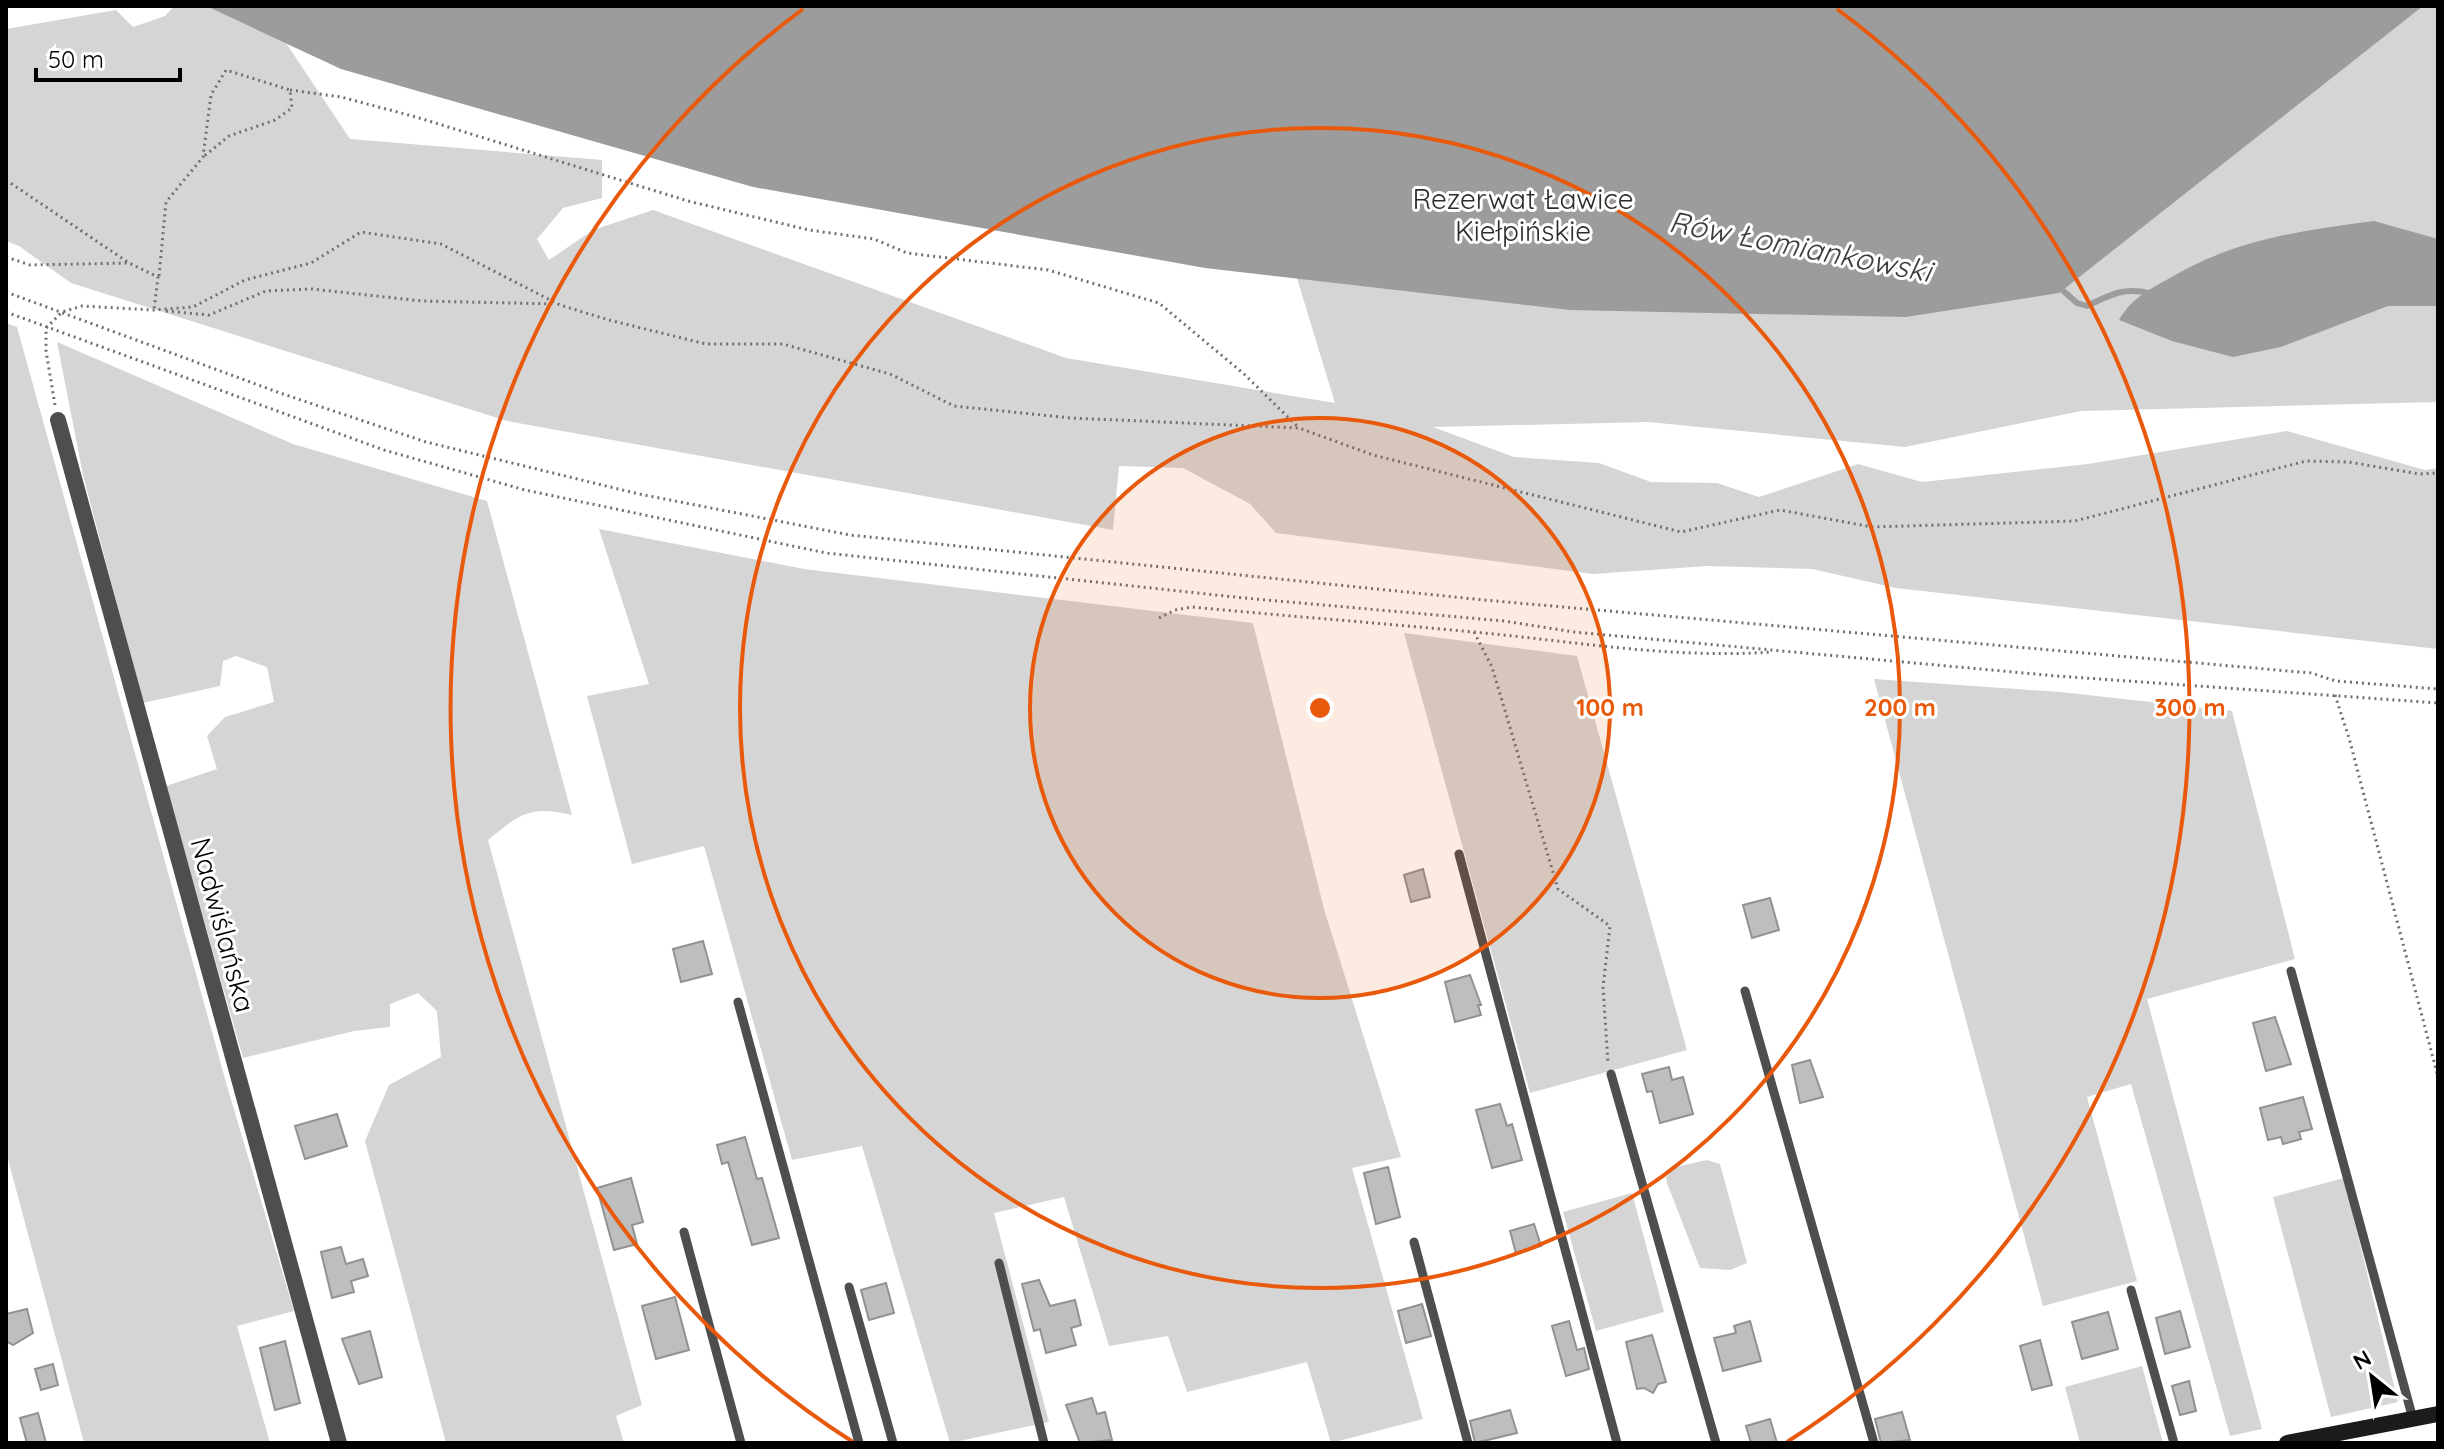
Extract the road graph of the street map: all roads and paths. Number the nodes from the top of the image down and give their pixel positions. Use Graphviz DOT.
graph roads {
  1 [pos="290,90"];
  2 [pos="203,157"];
  3 [pos="6,180"];
  4 [pos="6,257"];
  5 [pos="129,263"];
  6 [pos="158,277"];
  7 [pos="6,292"];
  8 [pos="560,305"];
  9 [pos="153,310"];
  10 [pos="6,312"];
  11 [pos="62,312"];
  12 [pos="46,328"];
  13 [pos="58,420"];
  14 [pos="1299,428"];
  15 [pos="2438,473"];
  16 [pos="1159,618"];
  17 [pos="1474,632"];
  18 [pos="1783,651"];
  19 [pos="2438,689"];
  20 [pos="2335,695"];
  21 [pos="2438,703"];
  22 [pos="1459,854"];
  23 [pos="2291,971"];
  24 [pos="1745,991"];
  25 [pos="738,1002"];
  26 [pos="1611,1074"];
  27 [pos="2438,1077"];
  28 [pos="684,1232"];
  29 [pos="1414,1242"];
  30 [pos="999,1263"];
  31 [pos="849,1287"];
  32 [pos="2131,1290"];
  33 [pos="2438,1414"];
  34 [pos="2413,1419"];
  35 [pos="339,1443"];
  36 [pos="741,1443"];
  37 [pos="859,1443"];
  38 [pos="893,1443"];
  39 [pos="1044,1443"];
  40 [pos="1468,1443"];
  41 [pos="1617,1443"];
  42 [pos="1716,1443"];
  43 [pos="1874,1443"];
  44 [pos="2174,1443"];
  45 [pos="2287,1443"];
  1 -- 2 [label="path"];
  1 -- 2 [label="path"];
  1 -- 14 [label="path"];
  2 -- 6 [label="path"];
  3 -- 5 [label="path"];
  4 -- 5 [label="path"];
  5 -- 6 [label="path"];
  6 -- 9 [label="path"];
  7 -- 11 [label="path"];
  8 -- 9 [label="path"];
  8 -- 9 [label="path"];
  8 -- 14 [label="path"];
  9 -- 11 [label="path"];
  10 -- 12 [label="path"];
  11 -- 12 [label="path"];
  11 -- 19 [label="path"];
  12 -- 13 [label="path"];
  12 -- 18 [label="path"];
  13 -- 35 [label="street, Nadwiślańska"];
  14 -- 15 [label="path"];
  16 -- 17 [label="path"];
  17 -- 18 [label="path"];
  17 -- 26 [label="path"];
  18 -- 20 [label="path"];
  20 -- 21 [label="path"];
  20 -- 27 [label="path"];
  22 -- 41 [label="lane"];
  23 -- 34 [label="lane"];
  24 -- 43 [label="lane"];
  25 -- 37 [label="lane"];
  26 -- 42 [label="lane"];
  28 -- 36 [label="lane"];
  29 -- 40 [label="lane"];
  30 -- 39 [label="lane"];
  31 -- 38 [label="lane"];
  32 -- 44 [label="lane"];
  33 -- 34 [label="street"];
  34 -- 45 [label="street"];
}
